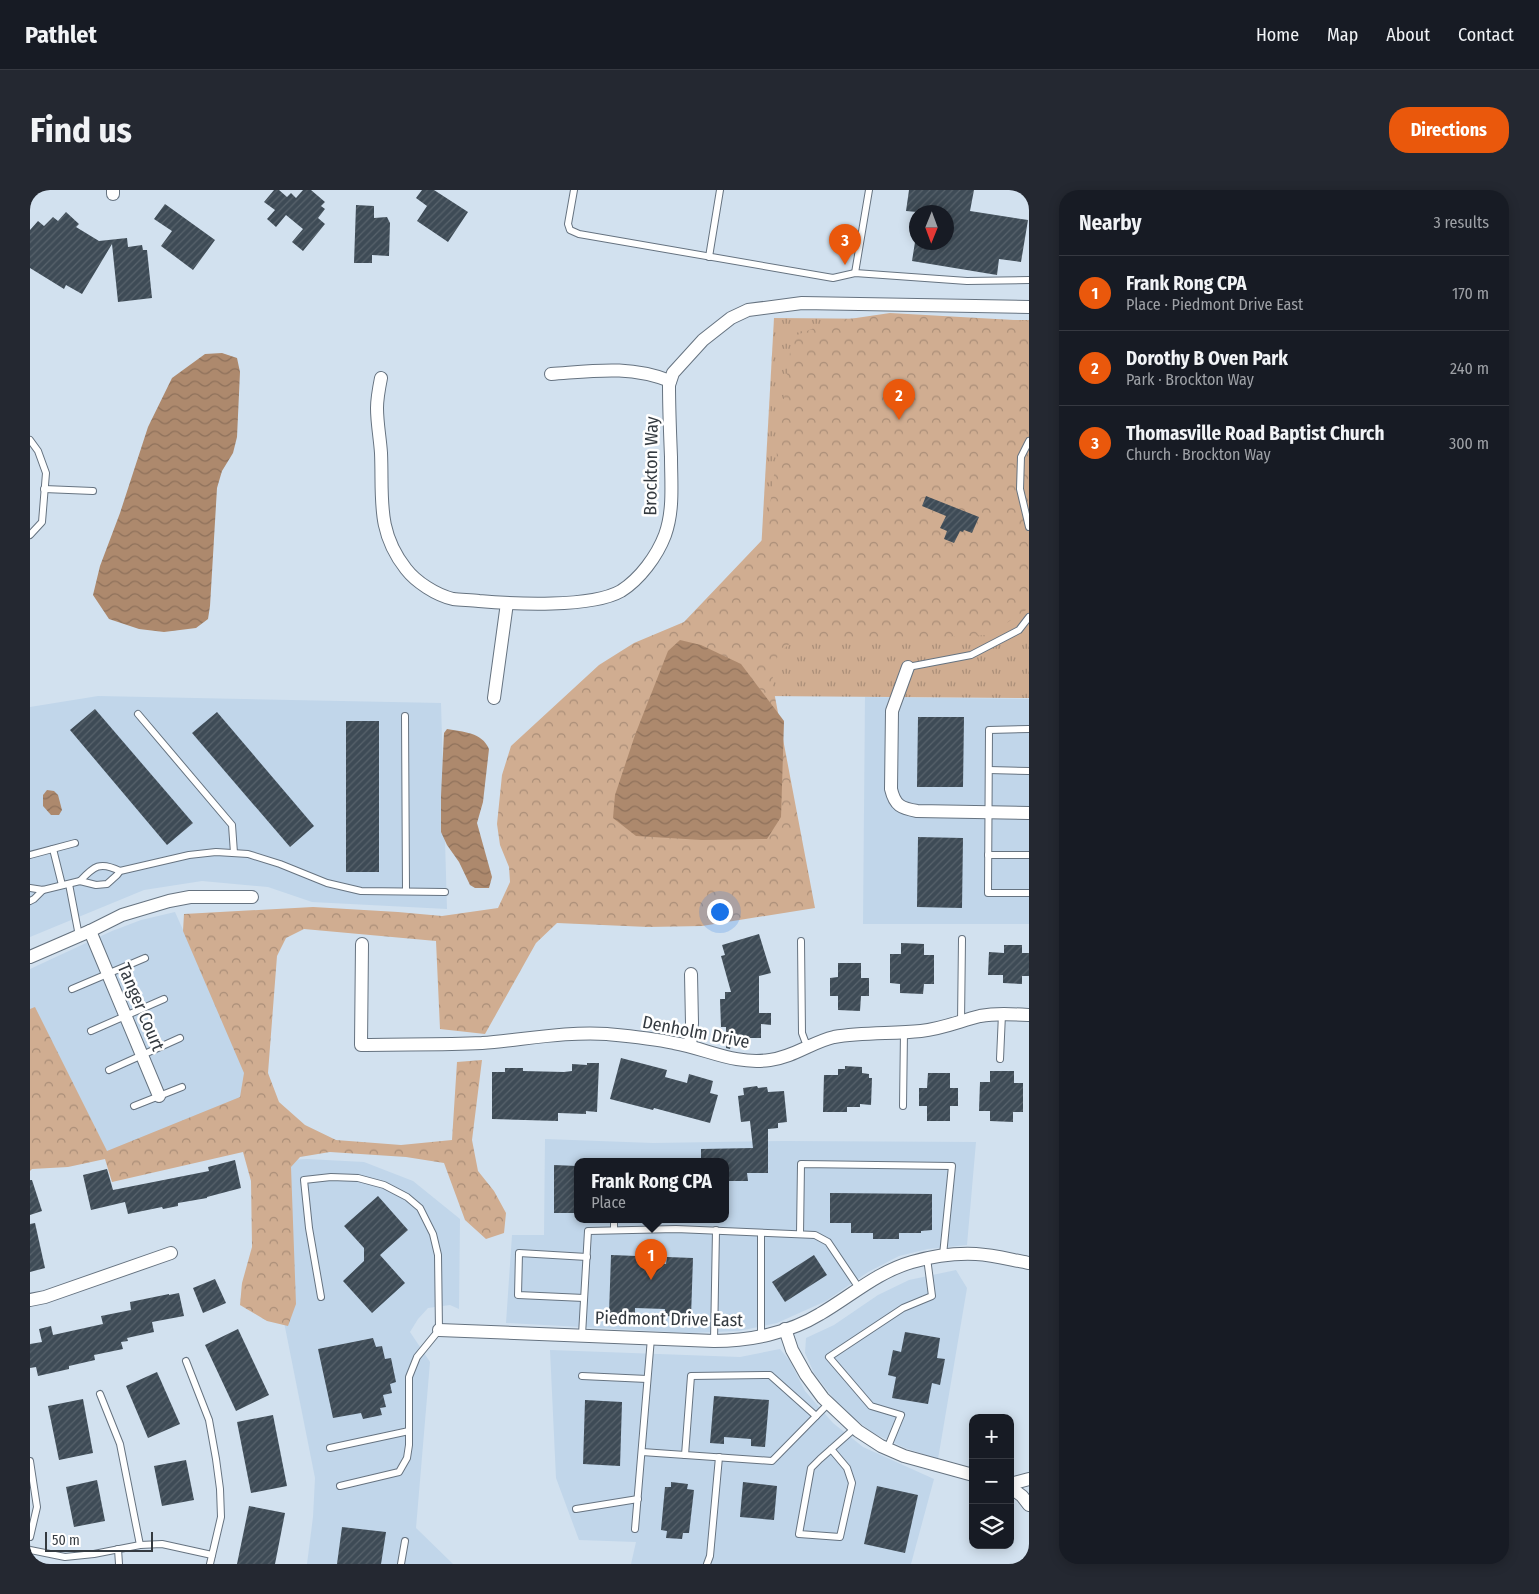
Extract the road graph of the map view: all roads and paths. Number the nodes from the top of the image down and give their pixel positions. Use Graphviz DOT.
graph roads {
  1 [pos="574,190"];
  2 [pos="720,190"];
  3 [pos="869,190"];
  4 [pos="709,256"];
  5 [pos="854,273"];
  6 [pos="1029,280"];
  7 [pos="1029,307"];
  8 [pos="551,374"];
  9 [pos="381,378"];
  10 [pos="670,381"];
  11 [pos="30,440"];
  12 [pos="1029,441"];
  13 [pos="44,489"];
  14 [pos="93,491"];
  15 [pos="1029,527"];
  16 [pos="30,535"];
  17 [pos="507,603"];
  18 [pos="1029,617"];
  19 [pos="908,668"];
  20 [pos="494,698"];
  21 [pos="138,714"];
  22 [pos="406,716"];
  23 [pos="1029,729"];
  24 [pos="989,770"];
  25 [pos="1029,771"];
  26 [pos="988,813"];
  27 [pos="1029,813"];
  28 [pos="76,843"];
  29 [pos="53,849"];
  30 [pos="234,853"];
  31 [pos="30,855"];
  32 [pos="988,855"];
  33 [pos="1029,856"];
  34 [pos="120,871"];
  35 [pos="80,881"];
  36 [pos="65,884"];
  37 [pos="30,888"];
  38 [pos="43,890"];
  39 [pos="406,891"];
  40 [pos="445,892"];
  41 [pos="1029,893"];
  42 [pos="252,897"];
  43 [pos="30,901"];
  44 [pos="85,933"];
  45 [pos="962,939"];
  46 [pos="801,941"];
  47 [pos="362,944"];
  48 [pos="30,957"];
  49 [pos="145,958"];
  50 [pos="108,974"];
  51 [pos="691,974"];
  52 [pos="72,989"];
  53 [pos="164,999"];
  54 [pos="1002,1014"];
  55 [pos="1029,1015"];
  56 [pos="125,1016"];
  57 [pos="961,1022"];
  58 [pos="92,1030"];
  59 [pos="904,1032"];
  60 [pos="180,1038"];
  61 [pos="690,1046"];
  62 [pos="811,1047"];
  63 [pos="142,1055"];
  64 [pos="1000,1059"];
  65 [pos="109,1070"];
  66 [pos="182,1087"];
  67 [pos="159,1096"];
  68 [pos="134,1106"];
  69 [pos="904,1106"];
  70 [pos="614,1223"];
  71 [pos="614,1230"];
  72 [pos="716,1230"];
  73 [pos="761,1232"];
  74 [pos="800,1234"];
  75 [pos="171,1253"];
  76 [pos="943,1255"];
  77 [pos="586,1257"];
  78 [pos="927,1258"];
  79 [pos="1029,1263"];
  80 [pos="859,1288"];
  81 [pos="321,1297"];
  82 [pos="584,1298"];
  83 [pos="30,1300"];
  84 [pos="785,1329"];
  85 [pos="439,1330"];
  86 [pos="582,1336"];
  87 [pos="760,1336"];
  88 [pos="651,1338"];
  89 [pos="714,1341"];
  90 [pos="186,1361"];
  91 [pos="582,1376"];
  92 [pos="647,1379"];
  93 [pos="100,1394"];
  94 [pos="829,1403"];
  95 [pos="816,1416"];
  96 [pos="855,1428"];
  97 [pos="409,1431"];
  98 [pos="330,1448"];
  99 [pos="830,1449"];
  100 [pos="887,1449"];
  101 [pos="642,1452"];
  102 [pos="685,1454"];
  103 [pos="720,1457"];
  104 [pos="30,1461"];
  105 [pos="969,1474"];
  106 [pos="1029,1479"];
  107 [pos="1014,1484"];
  108 [pos="340,1486"];
  109 [pos="1014,1489"];
  110 [pos="638,1500"];
  111 [pos="1029,1505"];
  112 [pos="576,1509"];
  113 [pos="635,1529"];
  114 [pos="30,1537"];
  115 [pos="405,1541"];
  116 [pos="140,1545"];
  117 [pos="118,1549"];
  118 [pos="30,1550"];
  119 [pos="212,1556"];
  120 [pos="119,1564"];
  121 [pos="210,1564"];
  122 [pos="402,1564"];
  123 [pos="708,1564"];
  1 -- 4 [label="lane"];
  2 -- 4 [label="lane"];
  3 -- 5 [label="lane"];
  4 -- 5 [label="lane"];
  5 -- 6 [label="lane"];
  7 -- 10 [label="street"];
  8 -- 10 [label="street"];
  9 -- 17 [label="street, Brockton Way"];
  10 -- 17 [label="street, Brockton Way"];
  11 -- 13 [label="lane"];
  12 -- 15 [label="lane"];
  13 -- 14 [label="lane"];
  13 -- 16 [label="lane"];
  17 -- 20 [label="street"];
  18 -- 19 [label="lane"];
  19 -- 26 [label="street"];
  21 -- 30 [label="lane"];
  22 -- 39 [label="lane"];
  23 -- 24 [label="lane"];
  24 -- 25 [label="lane"];
  24 -- 26 [label="lane"];
  26 -- 27 [label="street"];
  26 -- 32 [label="lane"];
  28 -- 29 [label="lane"];
  29 -- 31 [label="lane"];
  29 -- 36 [label="lane"];
  30 -- 34 [label="lane"];
  30 -- 39 [label="lane"];
  32 -- 33 [label="lane"];
  32 -- 41 [label="lane"];
  34 -- 35 [label="lane"];
  34 -- 35 [label="lane"];
  35 -- 36 [label="lane"];
  36 -- 38 [label="lane"];
  36 -- 44 [label="lane"];
  37 -- 38 [label="lane"];
  38 -- 43 [label="lane"];
  39 -- 40 [label="lane"];
  42 -- 44 [label="street"];
  44 -- 48 [label="street"];
  44 -- 50 [label="street, Tanger Court"];
  45 -- 57 [label="lane"];
  46 -- 62 [label="lane"];
  47 -- 61 [label="street, Denholm Drive"];
  49 -- 50 [label="lane"];
  50 -- 52 [label="lane"];
  50 -- 56 [label="street, Tanger Court"];
  51 -- 61 [label="street"];
  53 -- 56 [label="lane"];
  54 -- 55 [label="street, Denholm Drive"];
  54 -- 57 [label="street, Denholm Drive"];
  54 -- 64 [label="lane"];
  56 -- 58 [label="lane"];
  56 -- 63 [label="street, Tanger Court"];
  57 -- 59 [label="street, Denholm Drive"];
  59 -- 62 [label="street, Denholm Drive"];
  59 -- 69 [label="lane"];
  60 -- 63 [label="lane"];
  61 -- 62 [label="street, Denholm Drive"];
  63 -- 65 [label="lane"];
  63 -- 67 [label="street, Tanger Court"];
  66 -- 67 [label="lane"];
  67 -- 68 [label="lane"];
  70 -- 71 [label="lane"];
  71 -- 72 [label="lane"];
  71 -- 77 [label="lane"];
  72 -- 73 [label="lane"];
  72 -- 89 [label="lane"];
  73 -- 74 [label="lane"];
  73 -- 87 [label="lane"];
  74 -- 76 [label="lane"];
  74 -- 80 [label="lane"];
  75 -- 83 [label="street"];
  76 -- 78 [label="street, Piedmont Drive East"];
  76 -- 79 [label="street, Piedmont Drive East"];
  77 -- 82 [label="lane"];
  77 -- 82 [label="lane"];
  78 -- 80 [label="street, Piedmont Drive East"];
  78 -- 100 [label="lane"];
  80 -- 84 [label="street, Piedmont Drive East"];
  81 -- 85 [label="lane"];
  82 -- 86 [label="lane"];
  84 -- 87 [label="street, Piedmont Drive East"];
  84 -- 94 [label="street"];
  85 -- 86 [label="street, Piedmont Drive East"];
  85 -- 97 [label="lane"];
  86 -- 88 [label="street, Piedmont Drive East"];
  87 -- 89 [label="street, Piedmont Drive East"];
  88 -- 89 [label="street, Piedmont Drive East"];
  88 -- 92 [label="lane"];
  90 -- 119 [label="lane"];
  91 -- 92 [label="lane"];
  92 -- 101 [label="lane"];
  93 -- 116 [label="lane"];
  94 -- 95 [label="lane"];
  94 -- 96 [label="street"];
  95 -- 102 [label="lane"];
  95 -- 103 [label="lane"];
  96 -- 99 [label="lane"];
  96 -- 100 [label="street"];
  97 -- 98 [label="lane"];
  97 -- 108 [label="lane"];
  99 -- 99 [label="lane"];
  100 -- 105 [label="street"];
  101 -- 102 [label="lane"];
  101 -- 110 [label="lane"];
  102 -- 103 [label="lane"];
  103 -- 123 [label="lane"];
  104 -- 114 [label="lane"];
  106 -- 107 [label="street"];
  109 -- 111 [label="street"];
  110 -- 112 [label="lane"];
  110 -- 113 [label="lane"];
  115 -- 122 [label="lane"];
  116 -- 117 [label="lane"];
  116 -- 119 [label="lane"];
  117 -- 118 [label="lane"];
  117 -- 120 [label="lane"];
  119 -- 121 [label="lane"];
}
